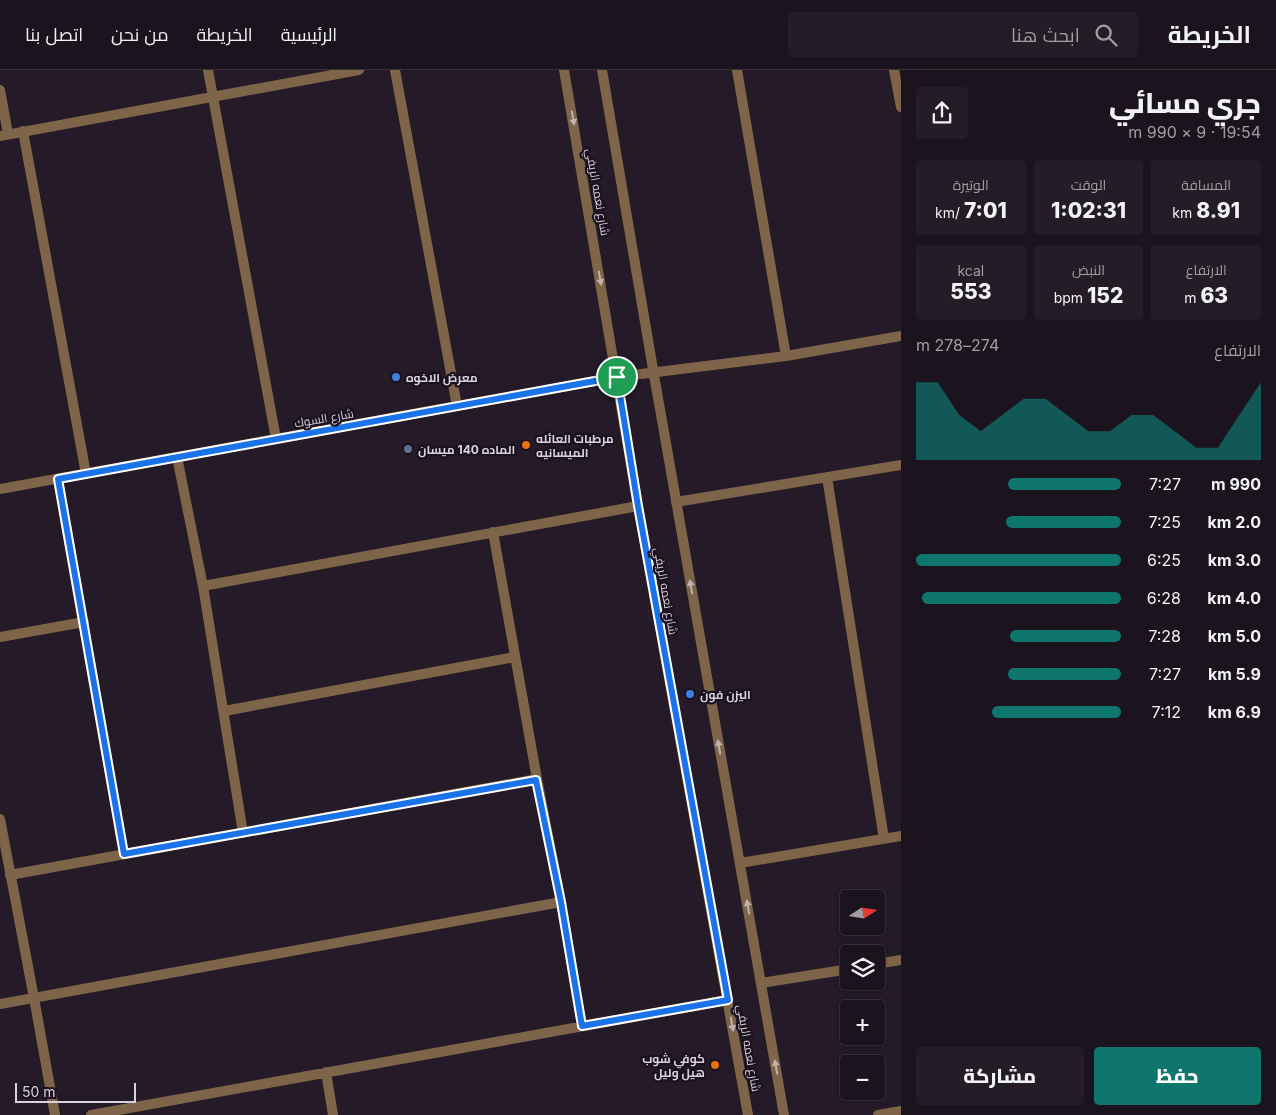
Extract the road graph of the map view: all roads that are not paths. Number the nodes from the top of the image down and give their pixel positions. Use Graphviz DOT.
graph roads {
  1 [pos="208,70"];
  2 [pos="359,70"];
  3 [pos="396,70"];
  4 [pos="564,70"];
  5 [pos="602,70"];
  6 [pos="737,70"];
  7 [pos="894,70"];
  8 [pos="0,90"];
  9 [pos="213,97"];
  10 [pos="901,107"];
  11 [pos="23,131"];
  12 [pos="4,135"];
  13 [pos="901,336"];
  14 [pos="786,356"];
  15 [pos="653,372"];
  16 [pos="617,377"];
  17 [pos="457,406"];
  18 [pos="276,439"];
  19 [pos="177,457"];
  20 [pos="901,465"];
  21 [pos="86,474"];
  22 [pos="827,477"];
  23 [pos="58,479"];
  24 [pos="0,489"];
  25 [pos="676,502"];
  26 [pos="638,506"];
  27 [pos="493,532"];
  28 [pos="203,586"];
  29 [pos="84,622"];
  30 [pos="0,637"];
  31 [pos="515,657"];
  32 [pos="224,711"];
  33 [pos="536,780"];
  34 [pos="0,819"];
  35 [pos="243,833"];
  36 [pos="901,836"];
  37 [pos="884,839"];
  38 [pos="124,854"];
  39 [pos="740,863"];
  40 [pos="10,875"];
  41 [pos="561,902"];
  42 [pos="901,960"];
  43 [pos="885,963"];
  44 [pos="840,970"];
  45 [pos="761,983"];
  46 [pos="34,998"];
  47 [pos="728,1000"];
  48 [pos="0,1004"];
  49 [pos="582,1026"];
  50 [pos="326,1072"];
  51 [pos="901,1111"];
  52 [pos="55,1115"];
  53 [pos="91,1115"];
  54 [pos="333,1115"];
  55 [pos="748,1115"];
  56 [pos="784,1115"];
  57 [pos="878,1115"];
  1 -- 9 [label="street"];
  2 -- 9 [label="street"];
  3 -- 17 [label="street"];
  4 -- 16 [label="street, شارع نعمه الريفي, one-way"];
  5 -- 15 [label="street, شارع نعمه الريفي"];
  6 -- 14 [label="street"];
  7 -- 10 [label="street"];
  8 -- 12 [label="street"];
  9 -- 11 [label="street"];
  9 -- 18 [label="street"];
  11 -- 12 [label="street"];
  11 -- 21 [label="street"];
  13 -- 14 [label="street, شارع السوك"];
  14 -- 15 [label="street, شارع السوك"];
  15 -- 16 [label="street, شارع السوك"];
  15 -- 25 [label="street, شارع نعمه الريفي"];
  16 -- 17 [label="street, شارع السوك"];
  16 -- 26 [label="street, شارع نعمه الريفي"];
  17 -- 18 [label="street, شارع السوك"];
  18 -- 19 [label="street, شارع السوك"];
  19 -- 21 [label="street, شارع السوك"];
  19 -- 28 [label="street"];
  20 -- 22 [label="street"];
  21 -- 23 [label="street, شارع السوك"];
  22 -- 25 [label="street"];
  22 -- 37 [label="street"];
  23 -- 24 [label="street, شارع السوك"];
  23 -- 29 [label="street"];
  39 -- 25 [label="street, شارع نعمه الريفي, one-way"];
  26 -- 27 [label="street"];
  26 -- 47 [label="street, شارع نعمه الريفي"];
  27 -- 28 [label="street"];
  27 -- 31 [label="street"];
  28 -- 32 [label="street"];
  29 -- 30 [label="street"];
  29 -- 38 [label="street"];
  31 -- 32 [label="street"];
  31 -- 33 [label="street"];
  32 -- 35 [label="street"];
  33 -- 35 [label="street"];
  33 -- 41 [label="street"];
  34 -- 40 [label="street"];
  35 -- 38 [label="street"];
  36 -- 37 [label="street"];
  37 -- 39 [label="street"];
  38 -- 40 [label="street"];
  45 -- 39 [label="street, شارع نعمه الريفي, one-way"];
  40 -- 46 [label="street"];
  41 -- 46 [label="street"];
  41 -- 49 [label="street"];
  42 -- 43 [label="street"];
  44 -- 45 [label="street"];
  56 -- 45 [label="street, شارع نعمه الريفي, one-way"];
  46 -- 48 [label="street"];
  46 -- 52 [label="street"];
  47 -- 49 [label="street"];
  47 -- 55 [label="street, شارع نعمه الريفي, one-way"];
  49 -- 50 [label="street"];
  50 -- 53 [label="street"];
  50 -- 54 [label="street"];
  51 -- 57 [label="street"];
}
